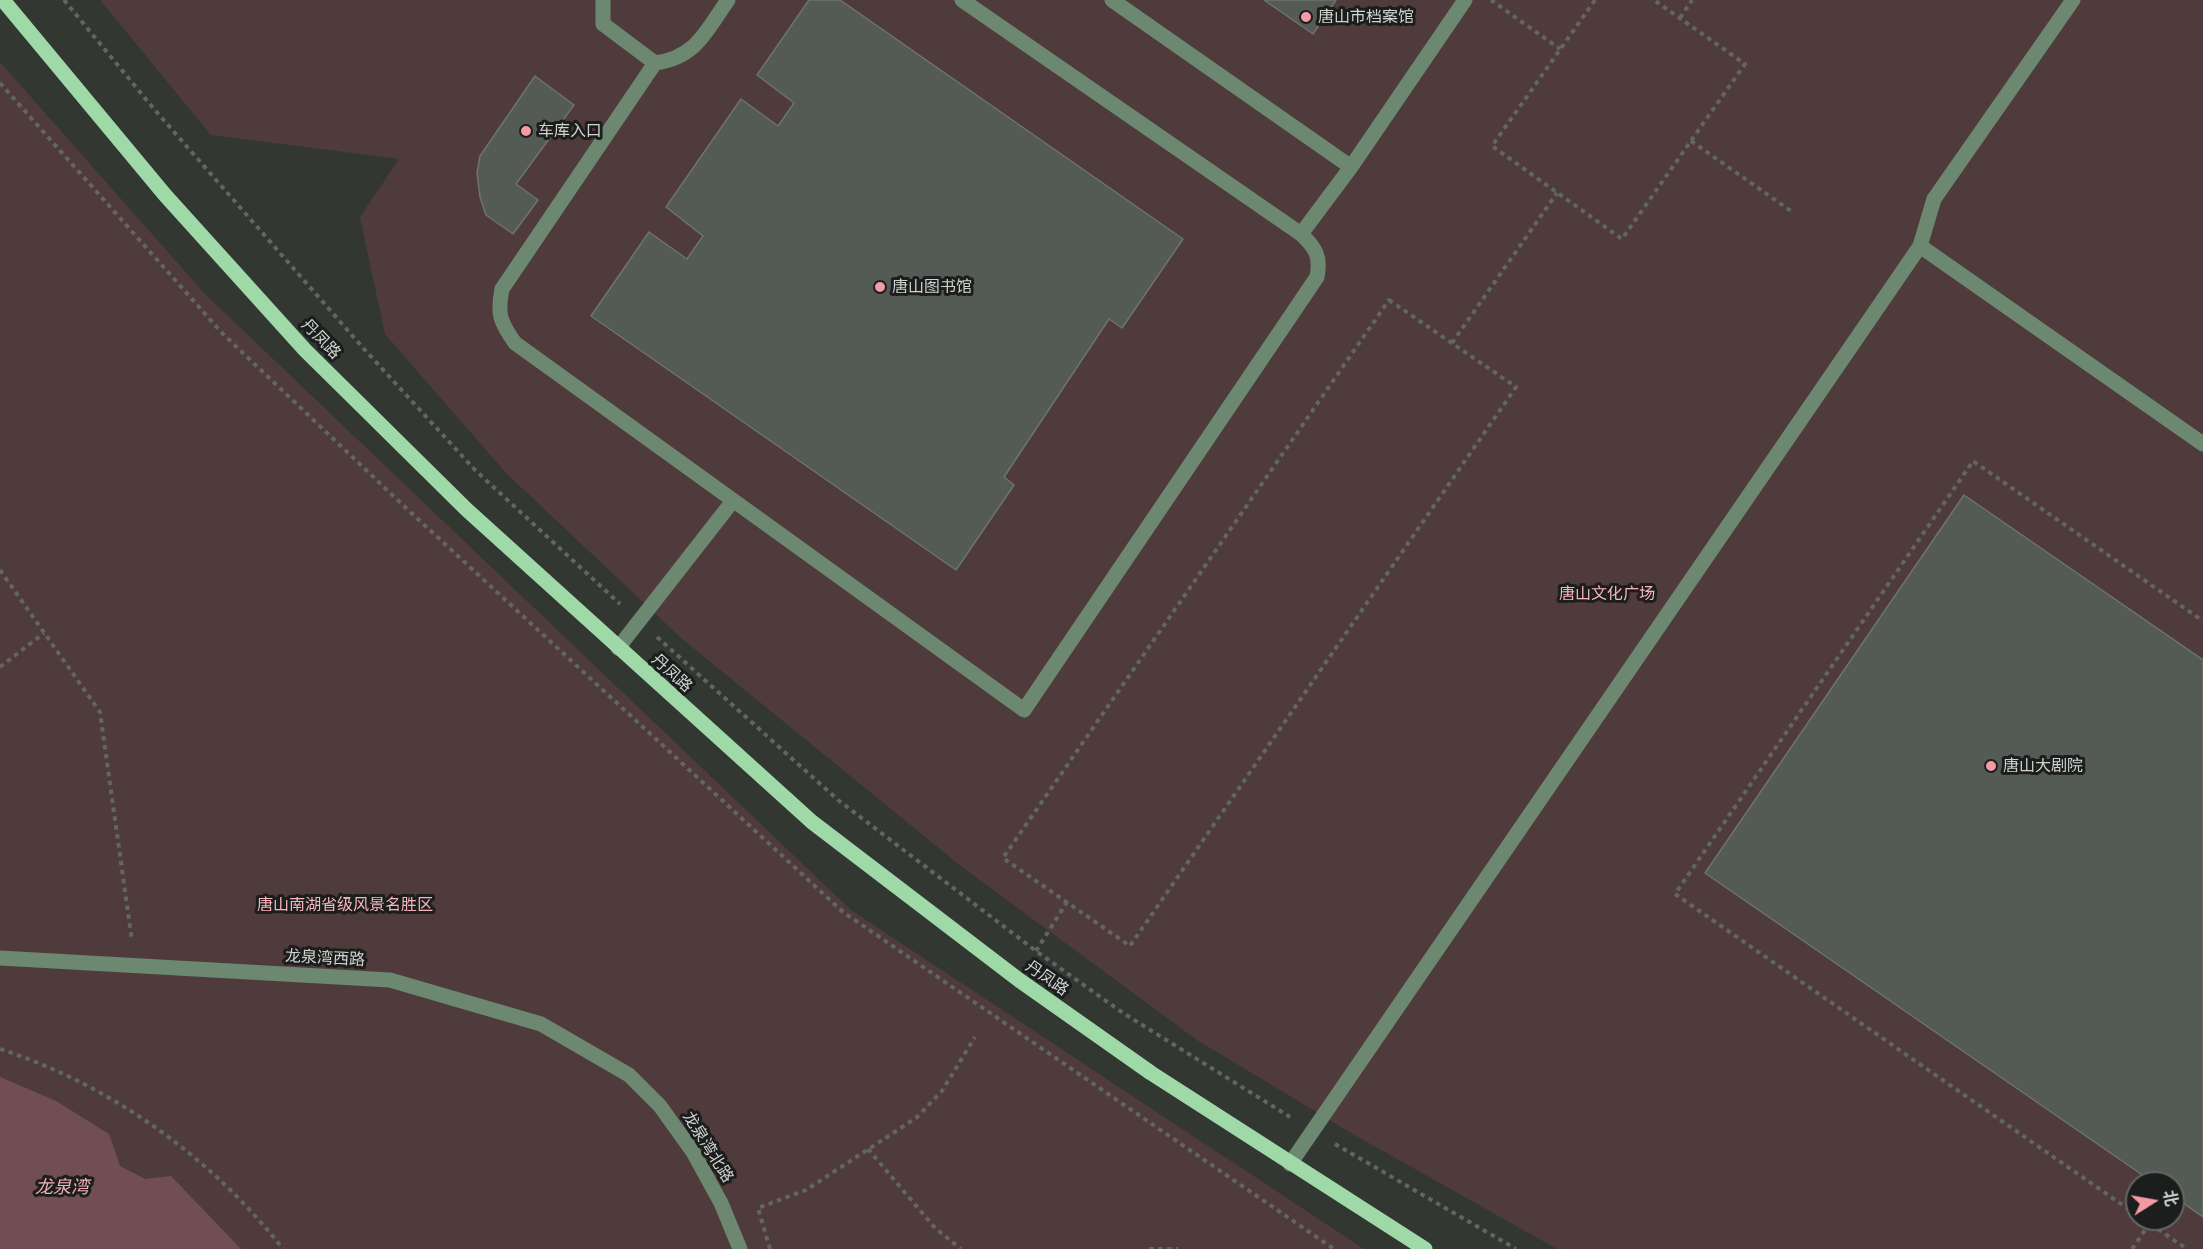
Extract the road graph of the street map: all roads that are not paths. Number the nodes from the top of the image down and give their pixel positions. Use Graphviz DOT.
graph roads {
  1 [pos="3,0"];
  2 [pos="603,0"];
  3 [pos="728,0"];
  4 [pos="962,0"];
  5 [pos="1112,0"];
  6 [pos="1465,0"];
  7 [pos="2073,0"];
  8 [pos="655,63"];
  9 [pos="1352,166"];
  10 [pos="1301,234"];
  11 [pos="1920,246"];
  12 [pos="2203,444"];
  13 [pos="732,502"];
  14 [pos="618,648"];
  15 [pos="0,958"];
  16 [pos="629,1075"];
  17 [pos="1290,1164"];
  18 [pos="740,1249"];
  19 [pos="1425,1249"];
  1 -- 14 [label="main road, 丹凤路"];
  2 -- 8 [label="street"];
  3 -- 8 [label="street"];
  4 -- 10 [label="street"];
  5 -- 9 [label="street"];
  6 -- 9 [label="street"];
  7 -- 11 [label="street"];
  8 -- 13 [label="street"];
  9 -- 10 [label="street"];
  10 -- 13 [label="street"];
  11 -- 12 [label="street"];
  11 -- 17 [label="street"];
  13 -- 14 [label="street"];
  14 -- 17 [label="main road, 丹凤路"];
  15 -- 16 [label="street, 龙泉湾西路"];
  16 -- 18 [label="street, 龙泉湾北路"];
  17 -- 19 [label="main road, 丹凤路"];
}
